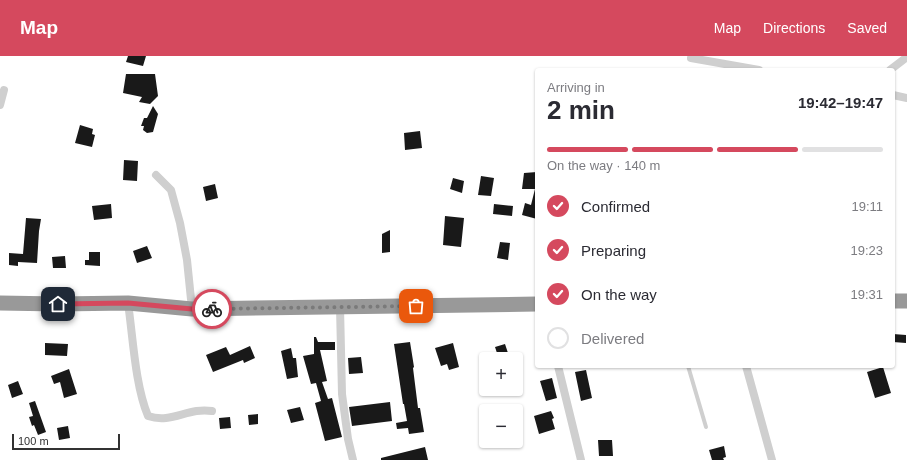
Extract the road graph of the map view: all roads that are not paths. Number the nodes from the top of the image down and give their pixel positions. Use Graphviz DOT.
graph roads {
  1 [pos="907,57"];
  2 [pos="692,58"];
  3 [pos="748,68"];
  4 [pos="893,68"];
  5 [pos="4,90"];
  6 [pos="895,95"];
  7 [pos="907,98"];
  8 [pos="0,105"];
  9 [pos="156,175"];
  10 [pos="895,301"];
  11 [pos="907,301"];
  12 [pos="0,303"];
  13 [pos="128,303"];
  14 [pos="535,304"];
  15 [pos="340,307"];
  16 [pos="192,309"];
  17 [pos="558,368"];
  18 [pos="689,368"];
  19 [pos="747,368"];
  20 [pos="212,411"];
  21 [pos="706,427"];
  22 [pos="353,460"];
  23 [pos="581,460"];
  24 [pos="772,460"];
  1 -- 4 [label="street"];
  2 -- 3 [label="street"];
  5 -- 8 [label="street"];
  6 -- 7 [label="street"];
  9 -- 16 [label="street"];
  10 -- 11 [label="highway"];
  12 -- 13 [label="highway"];
  13 -- 16 [label="highway"];
  13 -- 20 [label="street"];
  14 -- 15 [label="highway"];
  15 -- 16 [label="highway"];
  15 -- 22 [label="street"];
  17 -- 23 [label="street"];
  18 -- 21 [label="lane"];
  19 -- 24 [label="street"];
}
